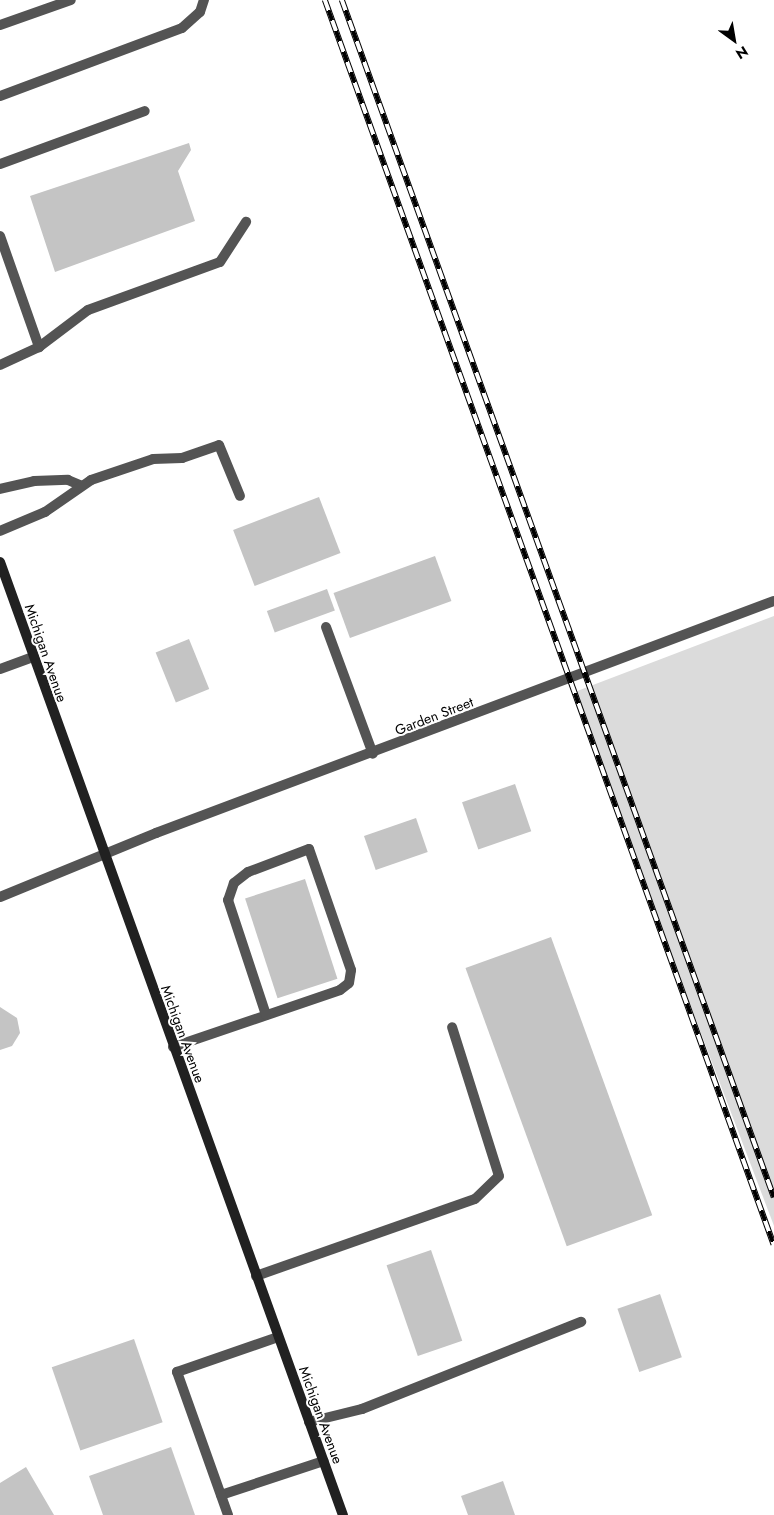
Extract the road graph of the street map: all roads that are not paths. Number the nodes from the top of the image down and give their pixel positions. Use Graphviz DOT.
graph roads {
  1 [pos="71,0"];
  2 [pos="204,0"];
  3 [pos="0,25"];
  4 [pos="0,96"];
  5 [pos="145,112"];
  6 [pos="0,164"];
  7 [pos="246,222"];
  8 [pos="0,236"];
  9 [pos="38,348"];
  10 [pos="0,365"];
  11 [pos="80,485"];
  12 [pos="0,489"];
  13 [pos="240,496"];
  14 [pos="0,531"];
  15 [pos="0,562"];
  16 [pos="774,602"];
  17 [pos="326,627"];
  18 [pos="33,657"];
  19 [pos="0,669"];
  20 [pos="373,754"];
  21 [pos="103,855"];
  22 [pos="0,898"];
  23 [pos="266,1015"];
  24 [pos="452,1027"];
  25 [pos="173,1047"];
  26 [pos="256,1276"];
  27 [pos="582,1322"];
  28 [pos="278,1337"];
  29 [pos="309,1422"];
  30 [pos="324,1462"];
  31 [pos="221,1495"];
  32 [pos="228,1515"];
  33 [pos="343,1515"];
  1 -- 3 [label="street"];
  2 -- 4 [label="street"];
  5 -- 6 [label="street"];
  7 -- 9 [label="street"];
  8 -- 9 [label="street"];
  9 -- 10 [label="street"];
  11 -- 12 [label="street"];
  11 -- 13 [label="street"];
  11 -- 14 [label="street"];
  15 -- 18 [label="main road, Michigan Avenue"];
  16 -- 20 [label="street, Garden Street"];
  17 -- 20 [label="street"];
  18 -- 19 [label="street"];
  18 -- 21 [label="main road, Michigan Avenue"];
  20 -- 21 [label="street, Garden Street"];
  21 -- 22 [label="street, Garden Street"];
  21 -- 25 [label="main road, Michigan Avenue"];
  23 -- 23 [label="street"];
  23 -- 25 [label="street"];
  24 -- 26 [label="street"];
  25 -- 26 [label="main road, Michigan Avenue"];
  26 -- 28 [label="main road, Michigan Avenue"];
  27 -- 29 [label="street"];
  28 -- 29 [label="main road, Michigan Avenue"];
  28 -- 31 [label="street"];
  29 -- 30 [label="main road, Michigan Avenue"];
  30 -- 31 [label="street"];
  30 -- 33 [label="main road, Michigan Avenue"];
  31 -- 32 [label="street"];
}
